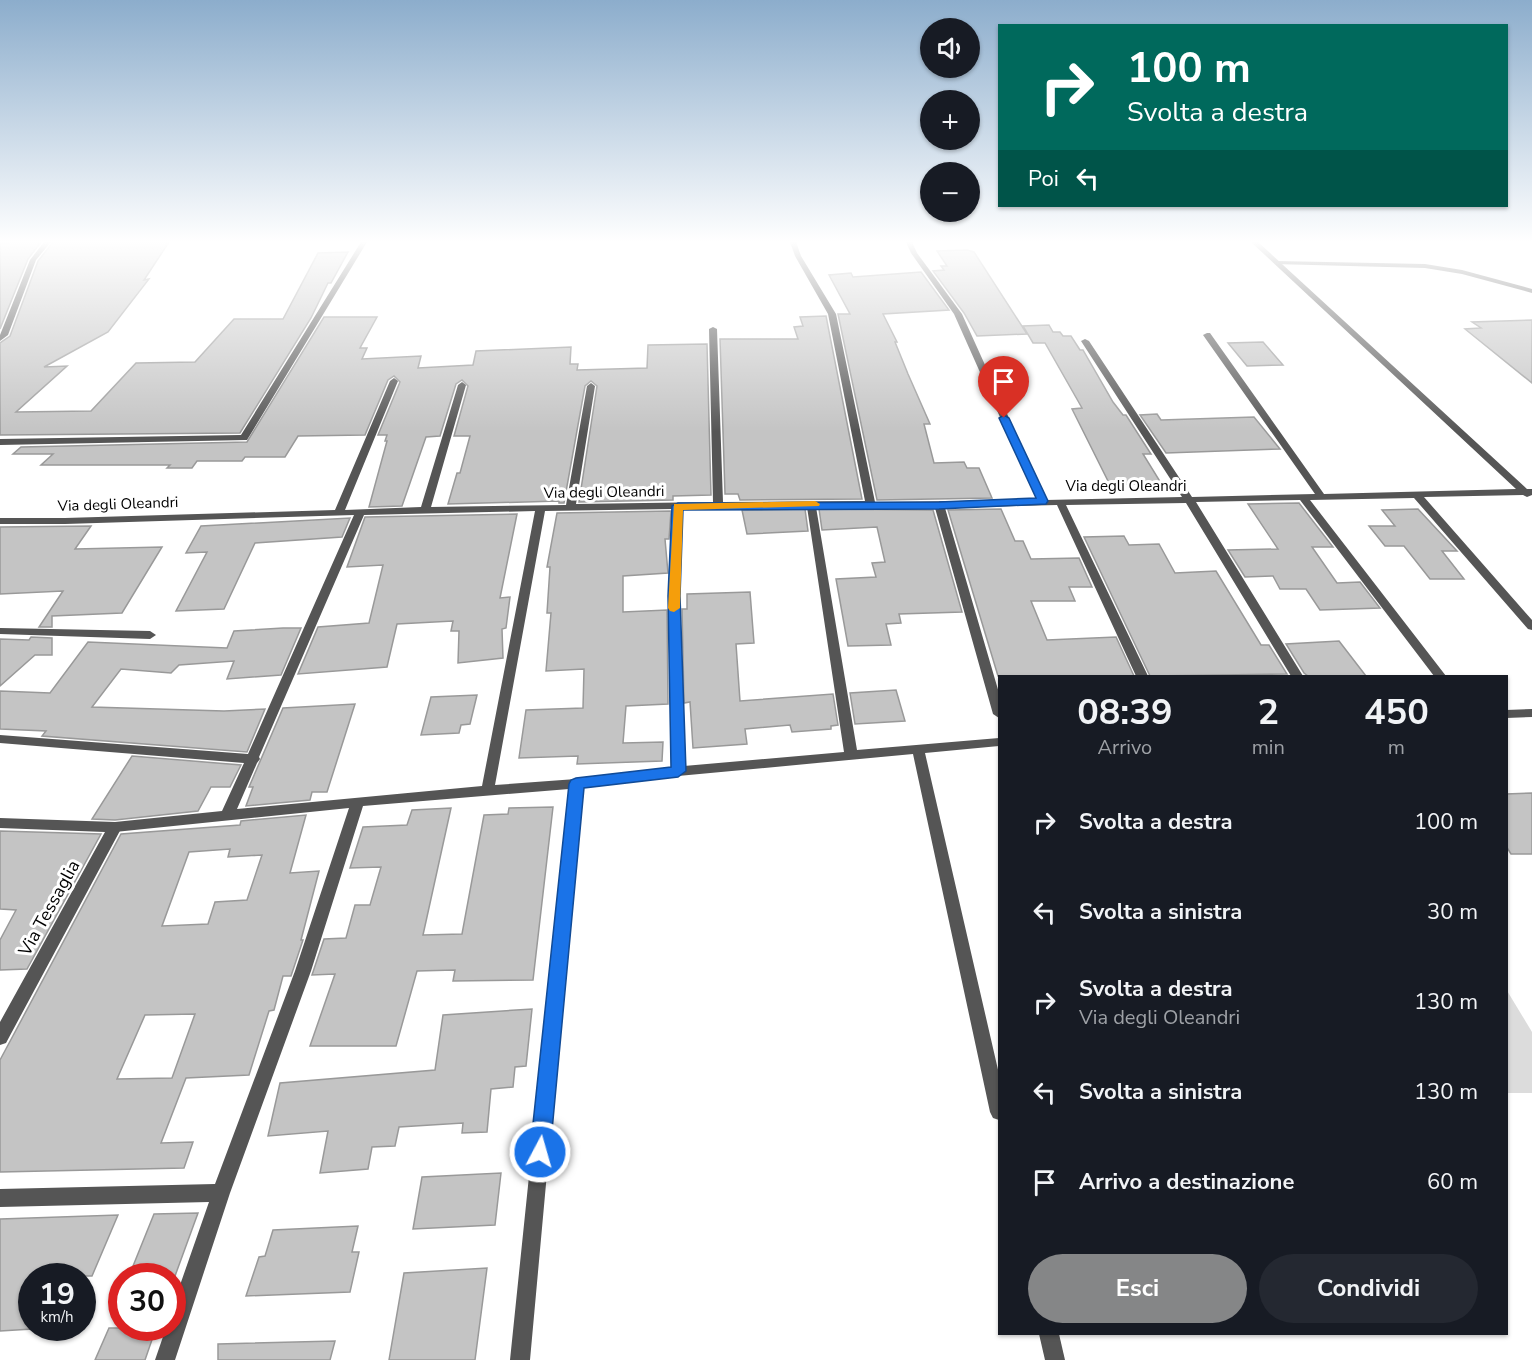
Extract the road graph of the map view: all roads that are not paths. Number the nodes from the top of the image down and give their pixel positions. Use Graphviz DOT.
graph roads {
  1 [pos="15,305"];
  2 [pos="325,305"];
  3 [pos="827,305"];
  4 [pos="952,305"];
  5 [pos="1324,305"];
  6 [pos="713,330"];
  7 [pos="1207,335"];
  8 [pos="0,339"];
  9 [pos="1084,341"];
  10 [pos="393,381"];
  11 [pos="462,385"];
  12 [pos="591,386"];
  13 [pos="0,442"];
  14 [pos="1416,494"];
  15 [pos="1530,494"];
  16 [pos="1303,496"];
  17 [pos="1321,496"];
  18 [pos="1042,501"];
  19 [pos="1190,501"];
  20 [pos="1060,502"];
  21 [pos="811,504"];
  22 [pos="718,505"];
  23 [pos="871,505"];
  24 [pos="939,505"];
  25 [pos="678,506"];
  26 [pos="541,507"];
  27 [pos="571,507"];
  28 [pos="425,510"];
  29 [pos="339,512"];
  30 [pos="360,512"];
  31 [pos="0,520"];
  32 [pos="1532,627"];
  33 [pos="0,631"];
  34 [pos="150,635"];
  35 [pos="1142,675"];
  36 [pos="1296,675"];
  37 [pos="1439,675"];
  38 [pos="998,711"];
  39 [pos="1532,713"];
  40 [pos="1508,714"];
  41 [pos="0,739"];
  42 [pos="998,742"];
  43 [pos="918,749"];
  44 [pos="851,755"];
  45 [pos="254,759"];
  46 [pos="678,771"];
  47 [pos="576,784"];
  48 [pos="488,789"];
  49 [pos="358,802"];
  50 [pos="228,816"];
  51 [pos="0,822"];
  52 [pos="115,827"];
  53 [pos="0,1038"];
  54 [pos="998,1108"];
  55 [pos="221,1193"];
  56 [pos="0,1198"];
  57 [pos="1048,1335"];
  58 [pos="165,1360"];
  59 [pos="520,1360"];
  60 [pos="1054,1360"];
  1 -- 8 [label="street"];
  2 -- 13 [label="street"];
  3 -- 23 [label="street"];
  4 -- 18 [label="street"];
  5 -- 15 [label="street"];
  6 -- 22 [label="street"];
  7 -- 17 [label="street"];
  9 -- 19 [label="street"];
  10 -- 29 [label="street"];
  11 -- 28 [label="street"];
  12 -- 27 [label="street"];
  14 -- 15 [label="street, Via degli Oleandri"];
  14 -- 17 [label="street, Via degli Oleandri"];
  14 -- 32 [label="street"];
  16 -- 17 [label="street, Via degli Oleandri"];
  16 -- 19 [label="street, Via degli Oleandri"];
  16 -- 37 [label="street"];
  18 -- 20 [label="street, Via degli Oleandri"];
  18 -- 24 [label="street, Via degli Oleandri"];
  19 -- 20 [label="street, Via degli Oleandri"];
  19 -- 36 [label="street"];
  20 -- 35 [label="street"];
  21 -- 22 [label="street, Via degli Oleandri"];
  21 -- 23 [label="street, Via degli Oleandri"];
  21 -- 44 [label="street"];
  22 -- 25 [label="street, Via degli Oleandri"];
  23 -- 24 [label="street, Via degli Oleandri"];
  24 -- 38 [label="street"];
  25 -- 27 [label="street, Via degli Oleandri"];
  25 -- 46 [label="street"];
  26 -- 27 [label="street, Via degli Oleandri"];
  26 -- 28 [label="street, Via degli Oleandri"];
  26 -- 48 [label="street"];
  28 -- 30 [label="street, Via degli Oleandri"];
  29 -- 30 [label="street, Via degli Oleandri"];
  29 -- 31 [label="street, Via degli Oleandri"];
  30 -- 45 [label="street"];
  33 -- 34 [label="street"];
  39 -- 40 [label="street"];
  41 -- 45 [label="street"];
  42 -- 43 [label="street"];
  43 -- 44 [label="street"];
  43 -- 54 [label="street"];
  44 -- 46 [label="street"];
  45 -- 50 [label="street"];
  46 -- 47 [label="street"];
  47 -- 48 [label="street"];
  47 -- 59 [label="street"];
  48 -- 49 [label="street"];
  49 -- 50 [label="street"];
  49 -- 55 [label="street"];
  50 -- 52 [label="street"];
  51 -- 52 [label="street"];
  52 -- 53 [label="street, Via Tessaglia"];
  55 -- 56 [label="street"];
  55 -- 58 [label="street"];
  57 -- 60 [label="street"];
}
